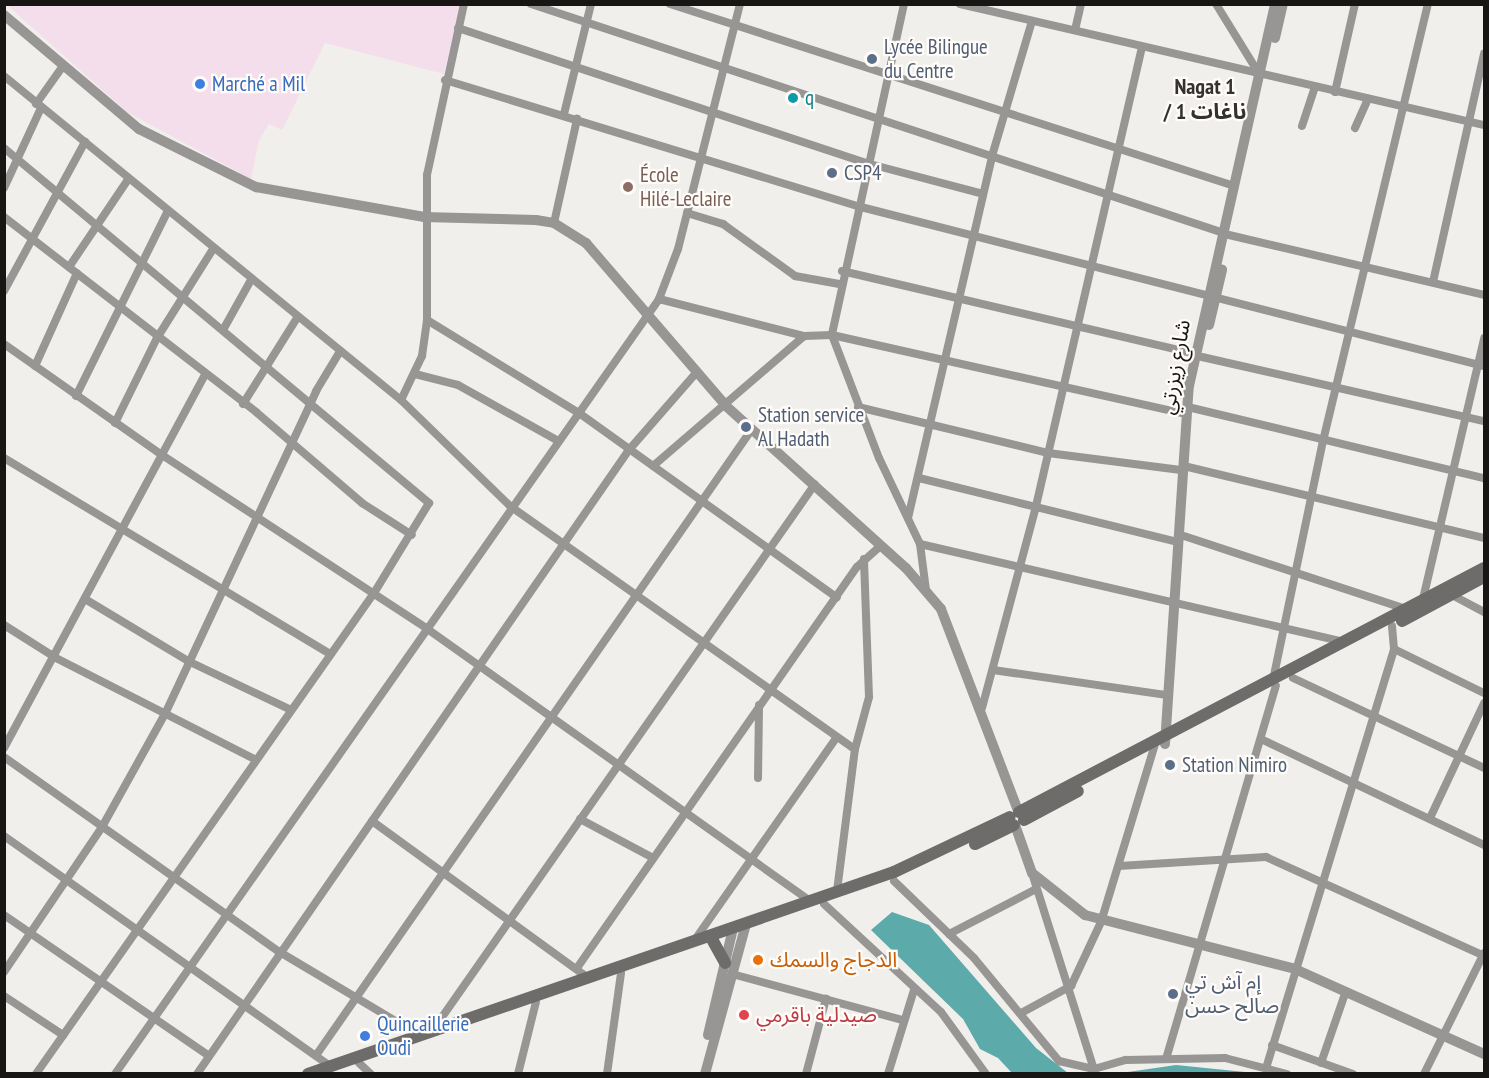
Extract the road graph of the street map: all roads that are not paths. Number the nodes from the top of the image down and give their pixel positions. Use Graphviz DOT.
graph roads {
  1 [pos="464,4"];
  2 [pos="531,4"];
  3 [pos="591,4"];
  4 [pos="670,4"];
  5 [pos="740,4"];
  6 [pos="904,4"];
  7 [pos="960,4"];
  8 [pos="1081,4"];
  9 [pos="1216,4"];
  10 [pos="1275,4"];
  11 [pos="1283,4"];
  12 [pos="1355,4"];
  13 [pos="1428,4"];
  14 [pos="4,15"];
  15 [pos="1032,21"];
  16 [pos="586,23"];
  17 [pos="735,26"];
  18 [pos="458,28"];
  19 [pos="1075,30"];
  20 [pos="1142,48"];
  21 [pos="1485,54"];
  22 [pos="63,66"];
  23 [pos="576,67"];
  24 [pos="726,69"];
  25 [pos="1262,74"];
  26 [pos="4,76"];
  27 [pos="886,77"];
  28 [pos="446,80"];
  29 [pos="1315,87"];
  30 [pos="1335,92"];
  31 [pos="1368,99"];
  32 [pos="39,106"];
  33 [pos="1404,107"];
  34 [pos="715,113"];
  35 [pos="1004,113"];
  36 [pos="564,114"];
  37 [pos="877,118"];
  38 [pos="577,119"];
  39 [pos="1469,122"];
  40 [pos="1485,125"];
  41 [pos="1302,126"];
  42 [pos="1355,128"];
  43 [pos="85,142"];
  44 [pos="1118,146"];
  45 [pos="4,148"];
  46 [pos="992,156"];
  47 [pos="18,159"];
  48 [pos="703,159"];
  49 [pos="866,163"];
  50 [pos="129,178"];
  51 [pos="1234,186"];
  52 [pos="4,188"];
  53 [pos="59,194"];
  54 [pos="983,194"];
  55 [pos="1106,195"];
  56 [pos="857,206"];
  57 [pos="168,211"];
  58 [pos="687,213"];
  59 [pos="4,217"];
  60 [pos="424,217"];
  61 [pos="554,224"];
  62 [pos="99,227"];
  63 [pos="1226,234"];
  64 [pos="974,236"];
  65 [pos="36,241"];
  66 [pos="213,249"];
  67 [pos="140,261"];
  68 [pos="69,267"];
  69 [pos="1366,267"];
  70 [pos="1089,269"];
  71 [pos="842,271"];
  72 [pos="77,273"];
  73 [pos="251,280"];
  74 [pos="1433,282"];
  75 [pos="839,284"];
  76 [pos="4,291"];
  77 [pos="1485,295"];
  78 [pos="182,297"];
  79 [pos="959,298"];
  80 [pos="659,299"];
  81 [pos="1211,299"];
  82 [pos="118,307"];
  83 [pos="648,314"];
  84 [pos="297,318"];
  85 [pos="427,320"];
  86 [pos="1076,325"];
  87 [pos="224,330"];
  88 [pos="832,334"];
  89 [pos="1351,334"];
  90 [pos="804,336"];
  91 [pos="157,338"];
  92 [pos="1485,338"];
  93 [pos="4,344"];
  94 [pos="339,353"];
  95 [pos="1199,356"];
  96 [pos="946,361"];
  97 [pos="35,366"];
  98 [pos="266,366"];
  99 [pos="1481,366"];
  100 [pos="696,373"];
  101 [pos="415,374"];
  102 [pos="204,375"];
  103 [pos="1063,388"];
  104 [pos="1336,388"];
  105 [pos="76,396"];
  106 [pos="401,400"];
  107 [pos="243,404"];
  108 [pos="312,406"];
  109 [pos="726,406"];
  110 [pos="858,407"];
  111 [pos="1189,411"];
  112 [pos="579,412"];
  113 [pos="1465,417"];
  114 [pos="1485,421"];
  115 [pos="115,423"];
  116 [pos="932,424"];
  117 [pos="752,429"];
  118 [pos="558,441"];
  119 [pos="1323,441"];
  120 [pos="291,444"];
  121 [pos="628,451"];
  122 [pos="1048,453"];
  123 [pos="162,455"];
  124 [pos="4,458"];
  125 [pos="653,466"];
  126 [pos="1185,469"];
  127 [pos="1453,471"];
  128 [pos="919,478"];
  129 [pos="1485,478"];
  130 [pos="815,484"];
  131 [pos="1311,496"];
  132 [pos="703,501"];
  133 [pos="510,506"];
  134 [pos="1036,506"];
  135 [pos="257,517"];
  136 [pos="908,518"];
  137 [pos="1440,528"];
  138 [pos="120,531"];
  139 [pos="412,535"];
  140 [pos="1485,538"];
  141 [pos="1181,539"];
  142 [pos="920,544"];
  143 [pos="564,546"];
  144 [pos="879,546"];
  145 [pos="769,547"];
  146 [pos="864,559"];
  147 [pos="1020,568"];
  148 [pos="1485,568"];
  149 [pos="1294,572"];
  150 [pos="1485,577"];
  151 [pos="927,590"];
  152 [pos="224,591"];
  153 [pos="374,593"];
  154 [pos="1452,595"];
  155 [pos="637,596"];
  156 [pos="837,598"];
  157 [pos="85,599"];
  158 [pos="1423,599"];
  159 [pos="1176,603"];
  160 [pos="1406,609"];
  161 [pos="1485,612"];
  162 [pos="4,625"];
  163 [pos="1392,626"];
  164 [pos="1282,627"];
  165 [pos="426,628"];
  166 [pos="703,642"];
  167 [pos="1346,642"];
  168 [pos="1394,650"];
  169 [pos="329,652"];
  170 [pos="56,658"];
  171 [pos="190,662"];
  172 [pos="478,666"];
  173 [pos="993,670"];
  174 [pos="1293,678"];
  175 [pos="1274,684"];
  176 [pos="769,691"];
  177 [pos="1485,693"];
  178 [pos="1167,695"];
  179 [pos="759,704"];
  180 [pos="1485,704"];
  181 [pos="982,708"];
  182 [pos="289,709"];
  183 [pos="165,714"];
  184 [pos="1372,714"];
  185 [pos="550,717"];
  186 [pos="837,737"];
  187 [pos="1263,740"];
  188 [pos="1164,741"];
  189 [pos="4,748"];
  190 [pos="855,749"];
  191 [pos="1459,756"];
  192 [pos="4,757"];
  193 [pos="254,759"];
  194 [pos="617,764"];
  195 [pos="1485,768"];
  196 [pos="758,778"];
  197 [pos="1351,781"];
  198 [pos="686,810"];
  199 [pos="1430,818"];
  200 [pos="580,819"];
  201 [pos="1017,819"];
  202 [pos="372,821"];
  203 [pos="102,827"];
  204 [pos="4,836"];
  205 [pos="1485,845"];
  206 [pos="753,857"];
  207 [pos="653,858"];
  208 [pos="1224,860"];
  209 [pos="1119,866"];
  210 [pos="442,873"];
  211 [pos="1032,873"];
  212 [pos="173,874"];
  213 [pos="66,879"];
  214 [pos="894,881"];
  215 [pos="1320,882"];
  216 [pos="1036,889"];
  217 [pos="837,891"];
  218 [pos="809,900"];
  219 [pos="824,904"];
  220 [pos="226,913"];
  221 [pos="4,915"];
  222 [pos="510,921"];
  223 [pos="1101,922"];
  224 [pos="138,926"];
  225 [pos="739,929"];
  226 [pos="30,934"];
  227 [pos="949,934"];
  228 [pos="713,941"];
  229 [pos="693,942"];
  230 [pos="1196,946"];
  231 [pos="278,951"];
  232 [pos="1484,955"];
  233 [pos="190,963"];
  234 [pos="577,968"];
  235 [pos="729,968"];
  236 [pos="1294,969"];
  237 [pos="4,972"];
  238 [pos="621,972"];
  239 [pos="587,978"];
  240 [pos="100,980"];
  241 [pos="1071,986"];
  242 [pos="914,990"];
  243 [pos="1346,992"];
  244 [pos="4,996"];
  245 [pos="354,997"];
  246 [pos="826,999"];
  247 [pos="536,1002"];
  248 [pos="244,1003"];
  249 [pos="1023,1012"];
  250 [pos="152,1019"];
  251 [pos="902,1020"];
  252 [pos="433,1030"];
  253 [pos="63,1035"];
  254 [pos="419,1035"];
  255 [pos="1443,1035"];
  256 [pos="1272,1045"];
  257 [pos="317,1054"];
  258 [pos="1485,1054"];
  259 [pos="208,1055"];
  260 [pos="1166,1059"];
  261 [pos="359,1063"];
  262 [pos="1321,1063"];
  263 [pos="1267,1065"];
  264 [pos="330,1070"];
  265 [pos="1095,1071"];
  266 [pos="36,1074"];
  267 [pos="115,1074"];
  268 [pos="197,1074"];
  269 [pos="308,1074"];
  270 [pos="370,1074"];
  271 [pos="518,1074"];
  272 [pos="607,1074"];
  273 [pos="698,1074"];
  274 [pos="705,1074"];
  275 [pos="806,1074"];
  276 [pos="888,1074"];
  277 [pos="986,1074"];
  278 [pos="1287,1074"];
  279 [pos="1353,1074"];
  280 [pos="1424,1074"];
  1 -- 18 [label="street"];
  2 -- 16 [label="street"];
  3 -- 16 [label="street"];
  4 -- 17 [label="street"];
  5 -- 17 [label="street"];
  6 -- 27 [label="street"];
  7 -- 15 [label="street"];
  8 -- 19 [label="street"];
  9 -- 25 [label="street"];
  10 -- 25 [label="street, شارع زيزرتي"];
  11 -- 25 [label="street, شارع زيزرتي"];
  12 -- 30 [label="street"];
  13 -- 33 [label="street"];
  14 -- 22 [label="street"];
  15 -- 19 [label="street"];
  15 -- 35 [label="street"];
  16 -- 23 [label="street"];
  16 -- 24 [label="street"];
  17 -- 24 [label="street"];
  17 -- 27 [label="street"];
  18 -- 23 [label="street"];
  18 -- 28 [label="street"];
  19 -- 20 [label="street"];
  20 -- 25 [label="street"];
  20 -- 44 [label="street"];
  21 -- 39 [label="street"];
  22 -- 32 [label="street"];
  22 -- 60 [label="street"];
  23 -- 34 [label="street"];
  23 -- 36 [label="street"];
  24 -- 34 [label="street"];
  24 -- 37 [label="street"];
  25 -- 29 [label="street"];
  25 -- 51 [label="street, شارع زيزرتي"];
  25 -- 63 [label="street, شارع زيزرتي"];
  26 -- 32 [label="street"];
  27 -- 35 [label="street"];
  27 -- 37 [label="street"];
  28 -- 36 [label="street"];
  28 -- 60 [label="street"];
  29 -- 30 [label="street"];
  29 -- 41 [label="street"];
  30 -- 31 [label="street"];
  31 -- 33 [label="street"];
  31 -- 42 [label="street"];
  32 -- 43 [label="street"];
  32 -- 47 [label="street"];
  33 -- 39 [label="street"];
  33 -- 69 [label="street"];
  34 -- 48 [label="street"];
  34 -- 49 [label="street"];
  35 -- 44 [label="street"];
  35 -- 46 [label="street"];
  36 -- 38 [label="street"];
  37 -- 46 [label="street"];
  37 -- 49 [label="street"];
  38 -- 48 [label="street"];
  38 -- 61 [label="street"];
  39 -- 40 [label="street"];
  39 -- 74 [label="street"];
  43 -- 50 [label="street"];
  43 -- 53 [label="street"];
  44 -- 51 [label="street"];
  44 -- 55 [label="street"];
  45 -- 47 [label="street"];
  46 -- 54 [label="street"];
  46 -- 55 [label="street"];
  47 -- 52 [label="street"];
  47 -- 53 [label="street"];
  48 -- 56 [label="street"];
  48 -- 58 [label="street"];
  49 -- 54 [label="street"];
  49 -- 56 [label="street"];
  50 -- 57 [label="street"];
  50 -- 62 [label="street"];
  51 -- 63 [label="street, شارع زيزرتي"];
  53 -- 62 [label="street"];
  53 -- 65 [label="street"];
  54 -- 64 [label="street"];
  55 -- 63 [label="street"];
  55 -- 70 [label="street"];
  56 -- 64 [label="street"];
  56 -- 71 [label="street"];
  57 -- 66 [label="street"];
  57 -- 67 [label="street"];
  58 -- 75 [label="street"];
  58 -- 80 [label="street"];
  59 -- 65 [label="street"];
  60 -- 61 [label="street"];
  60 -- 85 [label="street"];
  61 -- 83 [label="street"];
  62 -- 67 [label="street"];
  62 -- 68 [label="street"];
  63 -- 69 [label="street"];
  63 -- 81 [label="street, شارع زيزرتي"];
  64 -- 70 [label="street"];
  64 -- 79 [label="street"];
  65 -- 68 [label="street"];
  65 -- 76 [label="street"];
  66 -- 73 [label="street"];
  66 -- 78 [label="street"];
  67 -- 78 [label="street"];
  67 -- 82 [label="street"];
  68 -- 72 [label="street"];
  69 -- 74 [label="street"];
  69 -- 89 [label="street"];
  70 -- 81 [label="street"];
  70 -- 86 [label="street"];
  71 -- 75 [label="street"];
  71 -- 79 [label="street"];
  72 -- 82 [label="street"];
  72 -- 97 [label="street"];
  73 -- 84 [label="street"];
  73 -- 87 [label="street"];
  74 -- 77 [label="street"];
  75 -- 88 [label="street"];
  78 -- 87 [label="street"];
  78 -- 91 [label="street"];
  79 -- 86 [label="street"];
  79 -- 96 [label="street"];
  80 -- 83 [label="street"];
  80 -- 90 [label="street"];
  81 -- 89 [label="street"];
  81 -- 95 [label="street, شارع زيزرتي"];
  82 -- 91 [label="street"];
  82 -- 105 [label="street"];
  83 -- 100 [label="street"];
  83 -- 112 [label="street"];
  84 -- 94 [label="street"];
  84 -- 98 [label="street"];
  85 -- 101 [label="street"];
  85 -- 112 [label="street"];
  86 -- 95 [label="street"];
  86 -- 103 [label="street"];
  87 -- 98 [label="street"];
  88 -- 90 [label="street"];
  88 -- 96 [label="street"];
  88 -- 110 [label="street"];
  89 -- 99 [label="street"];
  89 -- 104 [label="street"];
  90 -- 109 [label="street"];
  91 -- 102 [label="street"];
  91 -- 115 [label="street"];
  92 -- 99 [label="street"];
  93 -- 97 [label="street"];
  94 -- 106 [label="street"];
  94 -- 108 [label="street"];
  95 -- 104 [label="street"];
  95 -- 111 [label="street, شارع زيزرتي"];
  96 -- 103 [label="street"];
  96 -- 116 [label="street"];
  97 -- 105 [label="street"];
  98 -- 107 [label="street"];
  98 -- 108 [label="street"];
  99 -- 113 [label="street"];
  100 -- 109 [label="street"];
  100 -- 121 [label="street"];
  101 -- 106 [label="street"];
  101 -- 118 [label="street"];
  102 -- 107 [label="street"];
  102 -- 123 [label="street"];
  103 -- 111 [label="street"];
  103 -- 122 [label="street"];
  104 -- 113 [label="street"];
  104 -- 119 [label="street"];
  105 -- 115 [label="street"];
  106 -- 133 [label="street"];
  107 -- 120 [label="street"];
  108 -- 120 [label="street"];
  108 -- 139 [label="street"];
  109 -- 117 [label="street"];
  109 -- 125 [label="street"];
  110 -- 116 [label="street"];
  110 -- 136 [label="street"];
  111 -- 119 [label="street"];
  111 -- 126 [label="street, شارع زيزرتي"];
  112 -- 118 [label="street"];
  112 -- 121 [label="street"];
  113 -- 114 [label="street"];
  113 -- 127 [label="street"];
  115 -- 123 [label="street"];
  116 -- 122 [label="street"];
  116 -- 128 [label="street"];
  117 -- 130 [label="street"];
  117 -- 132 [label="street"];
  118 -- 133 [label="street"];
  119 -- 127 [label="street"];
  119 -- 131 [label="street"];
  120 -- 135 [label="street"];
  120 -- 139 [label="street"];
  121 -- 125 [label="street"];
  121 -- 143 [label="street"];
  122 -- 126 [label="street"];
  122 -- 134 [label="street"];
  123 -- 135 [label="street"];
  123 -- 138 [label="street"];
  124 -- 138 [label="street"];
  125 -- 132 [label="street"];
  126 -- 131 [label="street"];
  126 -- 141 [label="street, شارع زيزرتي"];
  127 -- 129 [label="street"];
  127 -- 137 [label="street"];
  128 -- 134 [label="street"];
  128 -- 136 [label="street"];
  130 -- 144 [label="street"];
  130 -- 145 [label="street"];
  131 -- 137 [label="street"];
  131 -- 149 [label="street"];
  132 -- 145 [label="street"];
  132 -- 155 [label="street"];
  133 -- 143 [label="street"];
  133 -- 165 [label="street"];
  134 -- 141 [label="street"];
  134 -- 147 [label="street"];
  135 -- 152 [label="street"];
  135 -- 153 [label="street"];
  136 -- 142 [label="street"];
  137 -- 140 [label="street"];
  137 -- 158 [label="street"];
  138 -- 152 [label="street"];
  138 -- 157 [label="street"];
  139 -- 153 [label="street"];
  141 -- 149 [label="street"];
  141 -- 159 [label="street, شارع زيزرتي"];
  142 -- 147 [label="street"];
  142 -- 151 [label="street"];
  143 -- 155 [label="street"];
  143 -- 172 [label="street"];
  144 -- 146 [label="street"];
  144 -- 151 [label="street"];
  145 -- 156 [label="street"];
  145 -- 166 [label="street"];
  146 -- 156 [label="street"];
  146 -- 190 [label="street"];
  147 -- 159 [label="street"];
  147 -- 173 [label="street"];
  148 -- 158 [label="main road"];
  149 -- 160 [label="street"];
  149 -- 164 [label="street"];
  150 -- 154 [label="main road"];
  151 -- 181 [label="street"];
  152 -- 169 [label="street"];
  152 -- 171 [label="street"];
  153 -- 165 [label="street"];
  153 -- 169 [label="street"];
  154 -- 161 [label="street"];
  154 -- 163 [label="main road"];
  155 -- 166 [label="street"];
  155 -- 185 [label="street"];
  156 -- 176 [label="street"];
  157 -- 170 [label="street"];
  157 -- 171 [label="street"];
  158 -- 160 [label="main road"];
  159 -- 164 [label="street"];
  159 -- 178 [label="street, شارع زيزرتي"];
  159 -- 188 [label="street, شارع زيزرتي"];
  160 -- 167 [label="main road"];
  162 -- 170 [label="street"];
  163 -- 168 [label="street"];
  163 -- 174 [label="main road"];
  164 -- 167 [label="street"];
  164 -- 175 [label="street"];
  165 -- 172 [label="street"];
  165 -- 220 [label="street"];
  166 -- 176 [label="street"];
  166 -- 194 [label="street"];
  167 -- 175 [label="main road"];
  168 -- 177 [label="street"];
  168 -- 184 [label="street"];
  169 -- 182 [label="street"];
  170 -- 183 [label="street"];
  170 -- 189 [label="street"];
  171 -- 182 [label="street"];
  171 -- 183 [label="street"];
  172 -- 185 [label="street"];
  172 -- 202 [label="street"];
  173 -- 178 [label="street"];
  173 -- 181 [label="street"];
  174 -- 175 [label="main road"];
  174 -- 184 [label="street"];
  175 -- 187 [label="street"];
  175 -- 188 [label="main road"];
  176 -- 179 [label="street"];
  176 -- 186 [label="street"];
  178 -- 188 [label="street, شارع زيزرتي"];
  179 -- 196 [label="street"];
  179 -- 198 [label="street"];
  180 -- 191 [label="street"];
  181 -- 201 [label="street"];
  182 -- 193 [label="street"];
  183 -- 193 [label="street"];
  183 -- 203 [label="street"];
  184 -- 191 [label="street"];
  184 -- 197 [label="street"];
  185 -- 194 [label="street"];
  185 -- 210 [label="street"];
  186 -- 190 [label="street"];
  186 -- 206 [label="street"];
  187 -- 197 [label="street"];
  187 -- 208 [label="street"];
  188 -- 201 [label="main road"];
  188 -- 209 [label="street"];
  190 -- 217 [label="street"];
  191 -- 195 [label="street"];
  191 -- 199 [label="street"];
  192 -- 203 [label="street"];
  193 -- 212 [label="street"];
  194 -- 198 [label="street"];
  194 -- 200 [label="street"];
  197 -- 199 [label="street"];
  197 -- 215 [label="street"];
  198 -- 206 [label="street"];
  198 -- 207 [label="street"];
  199 -- 205 [label="street"];
  200 -- 207 [label="street"];
  200 -- 222 [label="street"];
  201 -- 211 [label="street"];
  201 -- 214 [label="main road"];
  201 -- 217 [label="main road"];
  202 -- 210 [label="street"];
  202 -- 231 [label="street"];
  203 -- 212 [label="street"];
  203 -- 213 [label="street"];
  204 -- 213 [label="street"];
  206 -- 218 [label="street"];
  206 -- 229 [label="street"];
  207 -- 234 [label="street"];
  208 -- 209 [label="street"];
  208 -- 215 [label="street"];
  208 -- 230 [label="street"];
  209 -- 223 [label="street"];
  210 -- 222 [label="street"];
  210 -- 245 [label="street"];
  211 -- 216 [label="street"];
  211 -- 223 [label="street"];
  212 -- 220 [label="street"];
  212 -- 224 [label="street"];
  213 -- 224 [label="street"];
  213 -- 226 [label="street"];
  214 -- 219 [label="main road"];
  214 -- 227 [label="street"];
  215 -- 232 [label="street"];
  215 -- 236 [label="street"];
  216 -- 227 [label="street"];
  216 -- 241 [label="street"];
  217 -- 218 [label="main road"];
  218 -- 225 [label="main road"];
  219 -- 225 [label="main road"];
  219 -- 242 [label="street"];
  220 -- 231 [label="street"];
  220 -- 233 [label="street"];
  221 -- 226 [label="street"];
  222 -- 234 [label="street"];
  222 -- 252 [label="street"];
  223 -- 230 [label="street"];
  223 -- 241 [label="street"];
  224 -- 233 [label="street"];
  224 -- 240 [label="street"];
  225 -- 228 [label="main road"];
  225 -- 229 [label="main road"];
  225 -- 235 [label="street"];
  226 -- 237 [label="street"];
  226 -- 240 [label="street"];
  227 -- 249 [label="street"];
  228 -- 235 [label="main road"];
  228 -- 238 [label="main road"];
  229 -- 239 [label="main road"];
  230 -- 236 [label="street"];
  230 -- 260 [label="street"];
  231 -- 245 [label="street"];
  231 -- 248 [label="street"];
  232 -- 255 [label="street"];
  233 -- 248 [label="street"];
  233 -- 250 [label="street"];
  234 -- 239 [label="street"];
  235 -- 246 [label="street"];
  235 -- 273 [label="street"];
  235 -- 274 [label="street"];
  236 -- 243 [label="street"];
  236 -- 256 [label="street"];
  238 -- 247 [label="main road"];
  238 -- 272 [label="street"];
  239 -- 252 [label="main road"];
  240 -- 250 [label="street"];
  240 -- 253 [label="street"];
  241 -- 249 [label="street"];
  241 -- 265 [label="street"];
  242 -- 251 [label="street"];
  242 -- 277 [label="street"];
  243 -- 255 [label="street"];
  243 -- 262 [label="street"];
  244 -- 253 [label="street"];
  245 -- 254 [label="street"];
  245 -- 257 [label="street"];
  246 -- 251 [label="street"];
  246 -- 275 [label="street"];
  247 -- 261 [label="main road"];
  247 -- 271 [label="street"];
  248 -- 257 [label="street"];
  248 -- 259 [label="street"];
  249 -- 265 [label="street"];
  250 -- 259 [label="street"];
  250 -- 267 [label="street"];
  251 -- 276 [label="street"];
  252 -- 254 [label="main road"];
  253 -- 266 [label="street"];
  254 -- 264 [label="main road"];
  255 -- 258 [label="street"];
  255 -- 280 [label="street"];
  256 -- 262 [label="street"];
  256 -- 263 [label="street"];
  257 -- 264 [label="street"];
  259 -- 268 [label="street"];
  260 -- 263 [label="street"];
  260 -- 265 [label="street"];
  261 -- 264 [label="main road"];
  261 -- 270 [label="street"];
  262 -- 279 [label="street"];
  263 -- 278 [label="street"];
  264 -- 269 [label="main road"];
}
